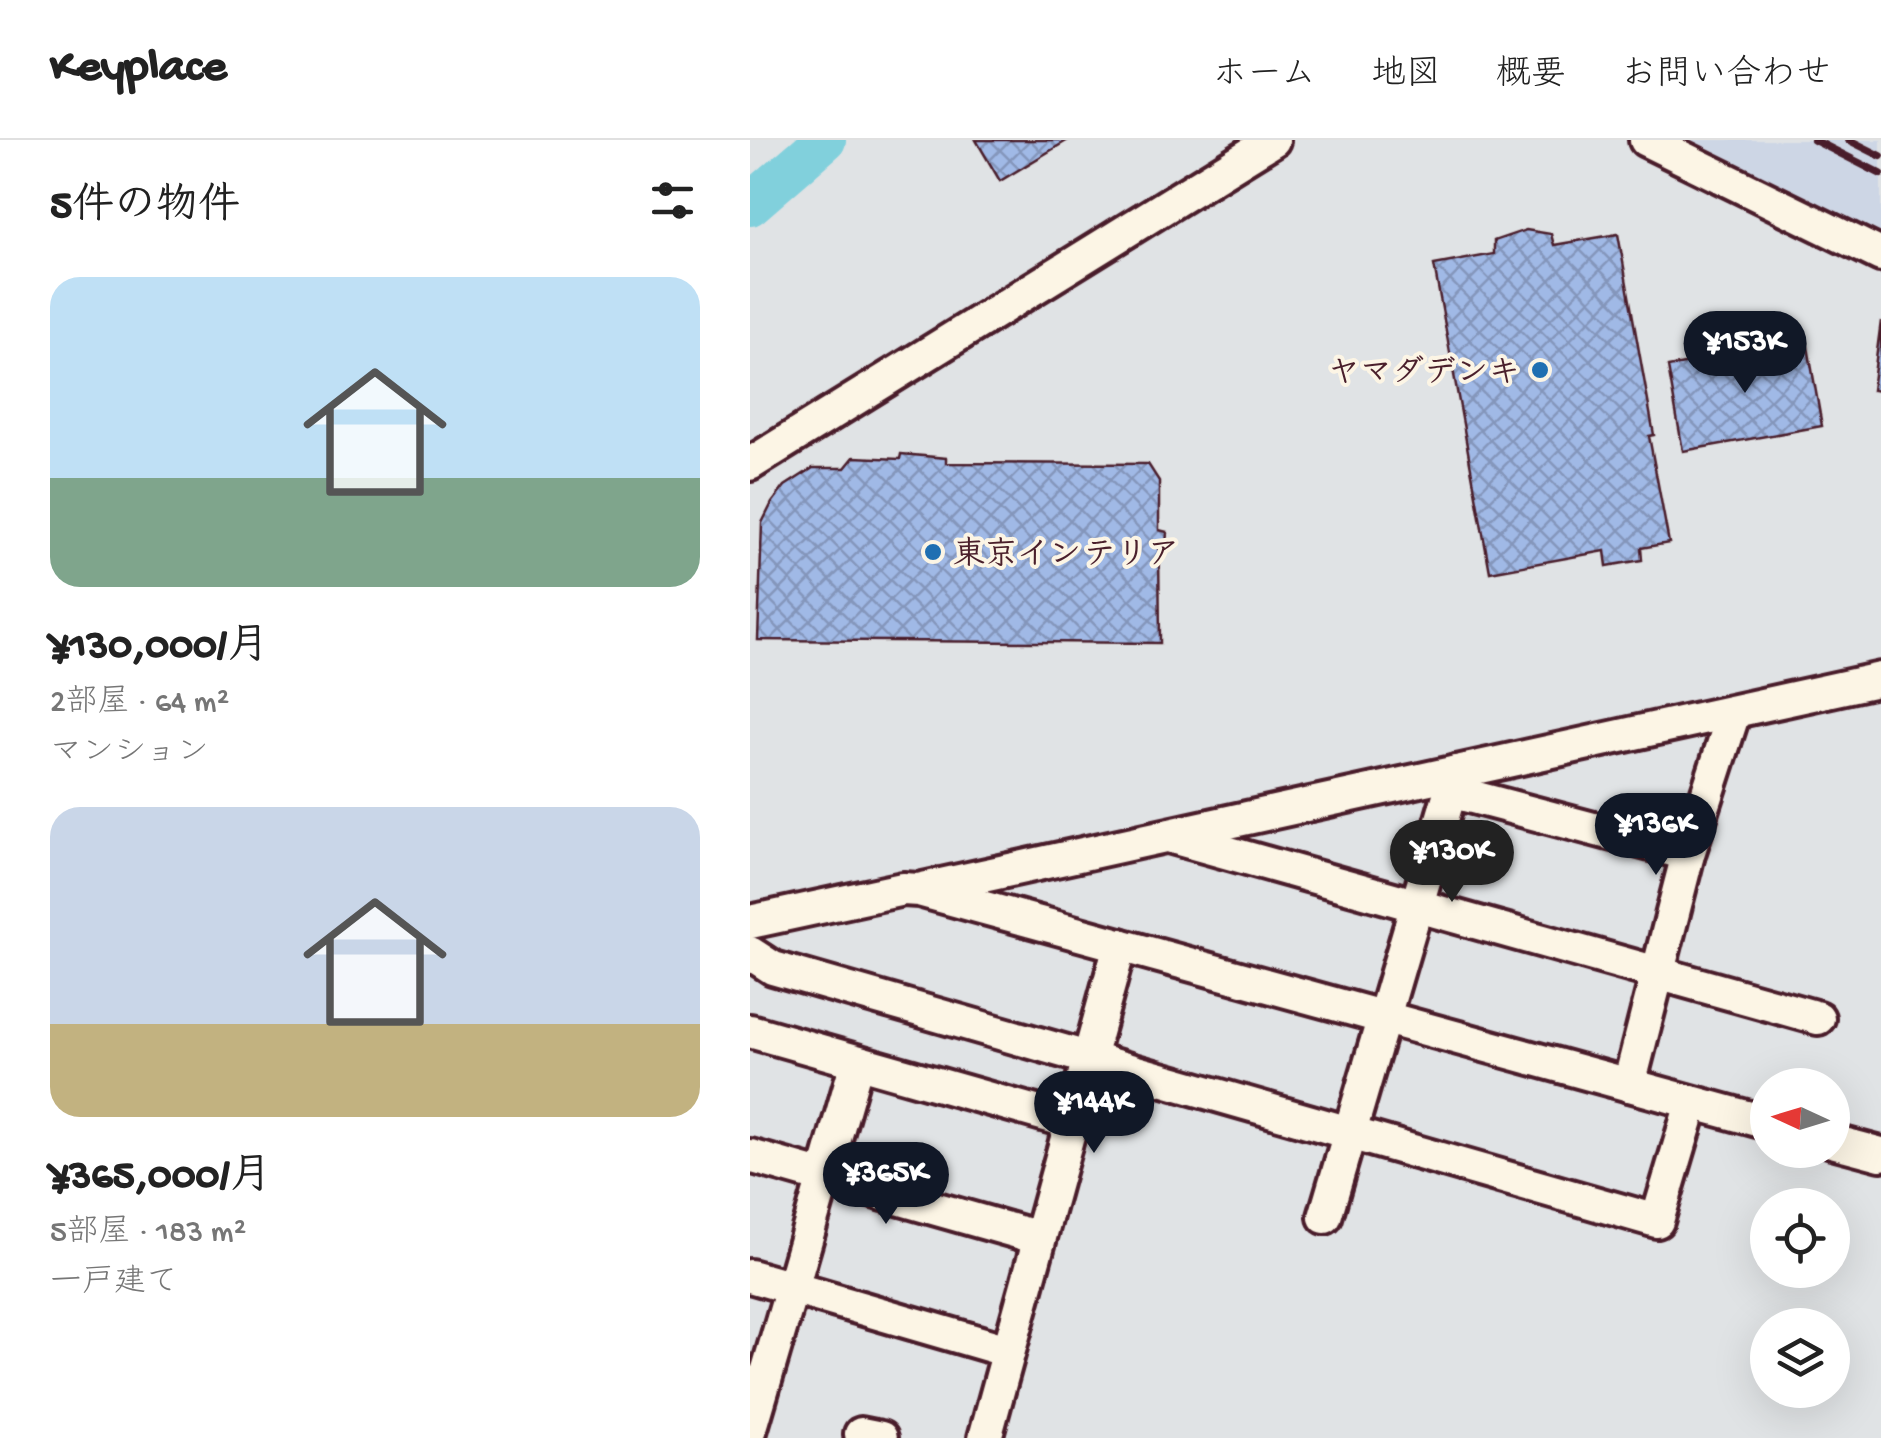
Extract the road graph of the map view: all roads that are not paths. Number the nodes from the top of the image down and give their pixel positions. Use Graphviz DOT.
graph roads {
  1 [pos="1273,140"];
  2 [pos="1646,140"];
  3 [pos="1881,255"];
  4 [pos="750,464"];
  5 [pos="1881,679"];
  6 [pos="1734,712"];
  7 [pos="1453,782"];
  8 [pos="1168,836"];
  9 [pos="1688,854"];
  10 [pos="919,890"];
  11 [pos="1419,906"];
  12 [pos="750,922"];
  13 [pos="1120,945"];
  14 [pos="750,953"];
  15 [pos="1657,972"];
  16 [pos="1382,1018"];
  17 [pos="1818,1018"];
  18 [pos="750,1031"];
  19 [pos="1088,1060"];
  20 [pos="858,1062"];
  21 [pos="1629,1085"];
  22 [pos="1692,1102"];
  23 [pos="1750,1118"];
  24 [pos="1071,1122"];
  25 [pos="1348,1135"];
  26 [pos="1850,1146"];
  27 [pos="1881,1154"];
  28 [pos="750,1156"];
  29 [pos="824,1177"];
  30 [pos="1325,1217"];
  31 [pos="1039,1238"];
  32 [pos="750,1276"];
  33 [pos="792,1288"];
  34 [pos="1008,1351"];
  35 [pos="750,1431"];
  36 [pos="984,1438"];
  1 -- 4 [label="street"];
  2 -- 3 [label="street"];
  5 -- 6 [label="street"];
  6 -- 7 [label="street"];
  6 -- 9 [label="street"];
  7 -- 8 [label="street"];
  7 -- 9 [label="street"];
  7 -- 11 [label="street"];
  8 -- 10 [label="street"];
  8 -- 11 [label="street"];
  9 -- 15 [label="street"];
  10 -- 12 [label="street"];
  10 -- 13 [label="street"];
  11 -- 15 [label="street"];
  11 -- 16 [label="street"];
  13 -- 16 [label="street"];
  13 -- 19 [label="street"];
  14 -- 19 [label="street"];
  15 -- 17 [label="street"];
  15 -- 21 [label="street"];
  16 -- 21 [label="street"];
  16 -- 25 [label="street"];
  18 -- 20 [label="street"];
  19 -- 24 [label="street"];
  19 -- 25 [label="street"];
  20 -- 24 [label="street"];
  20 -- 29 [label="street"];
  21 -- 22 [label="street"];
  22 -- 23 [label="street"];
  22 -- 25 [label="street"];
  24 -- 31 [label="street"];
  25 -- 30 [label="street"];
  26 -- 27 [label="street"];
  28 -- 29 [label="street"];
  29 -- 31 [label="street"];
  29 -- 33 [label="street"];
  31 -- 34 [label="street"];
  32 -- 33 [label="street"];
  33 -- 34 [label="street"];
  33 -- 35 [label="street"];
  34 -- 36 [label="street"];
}
